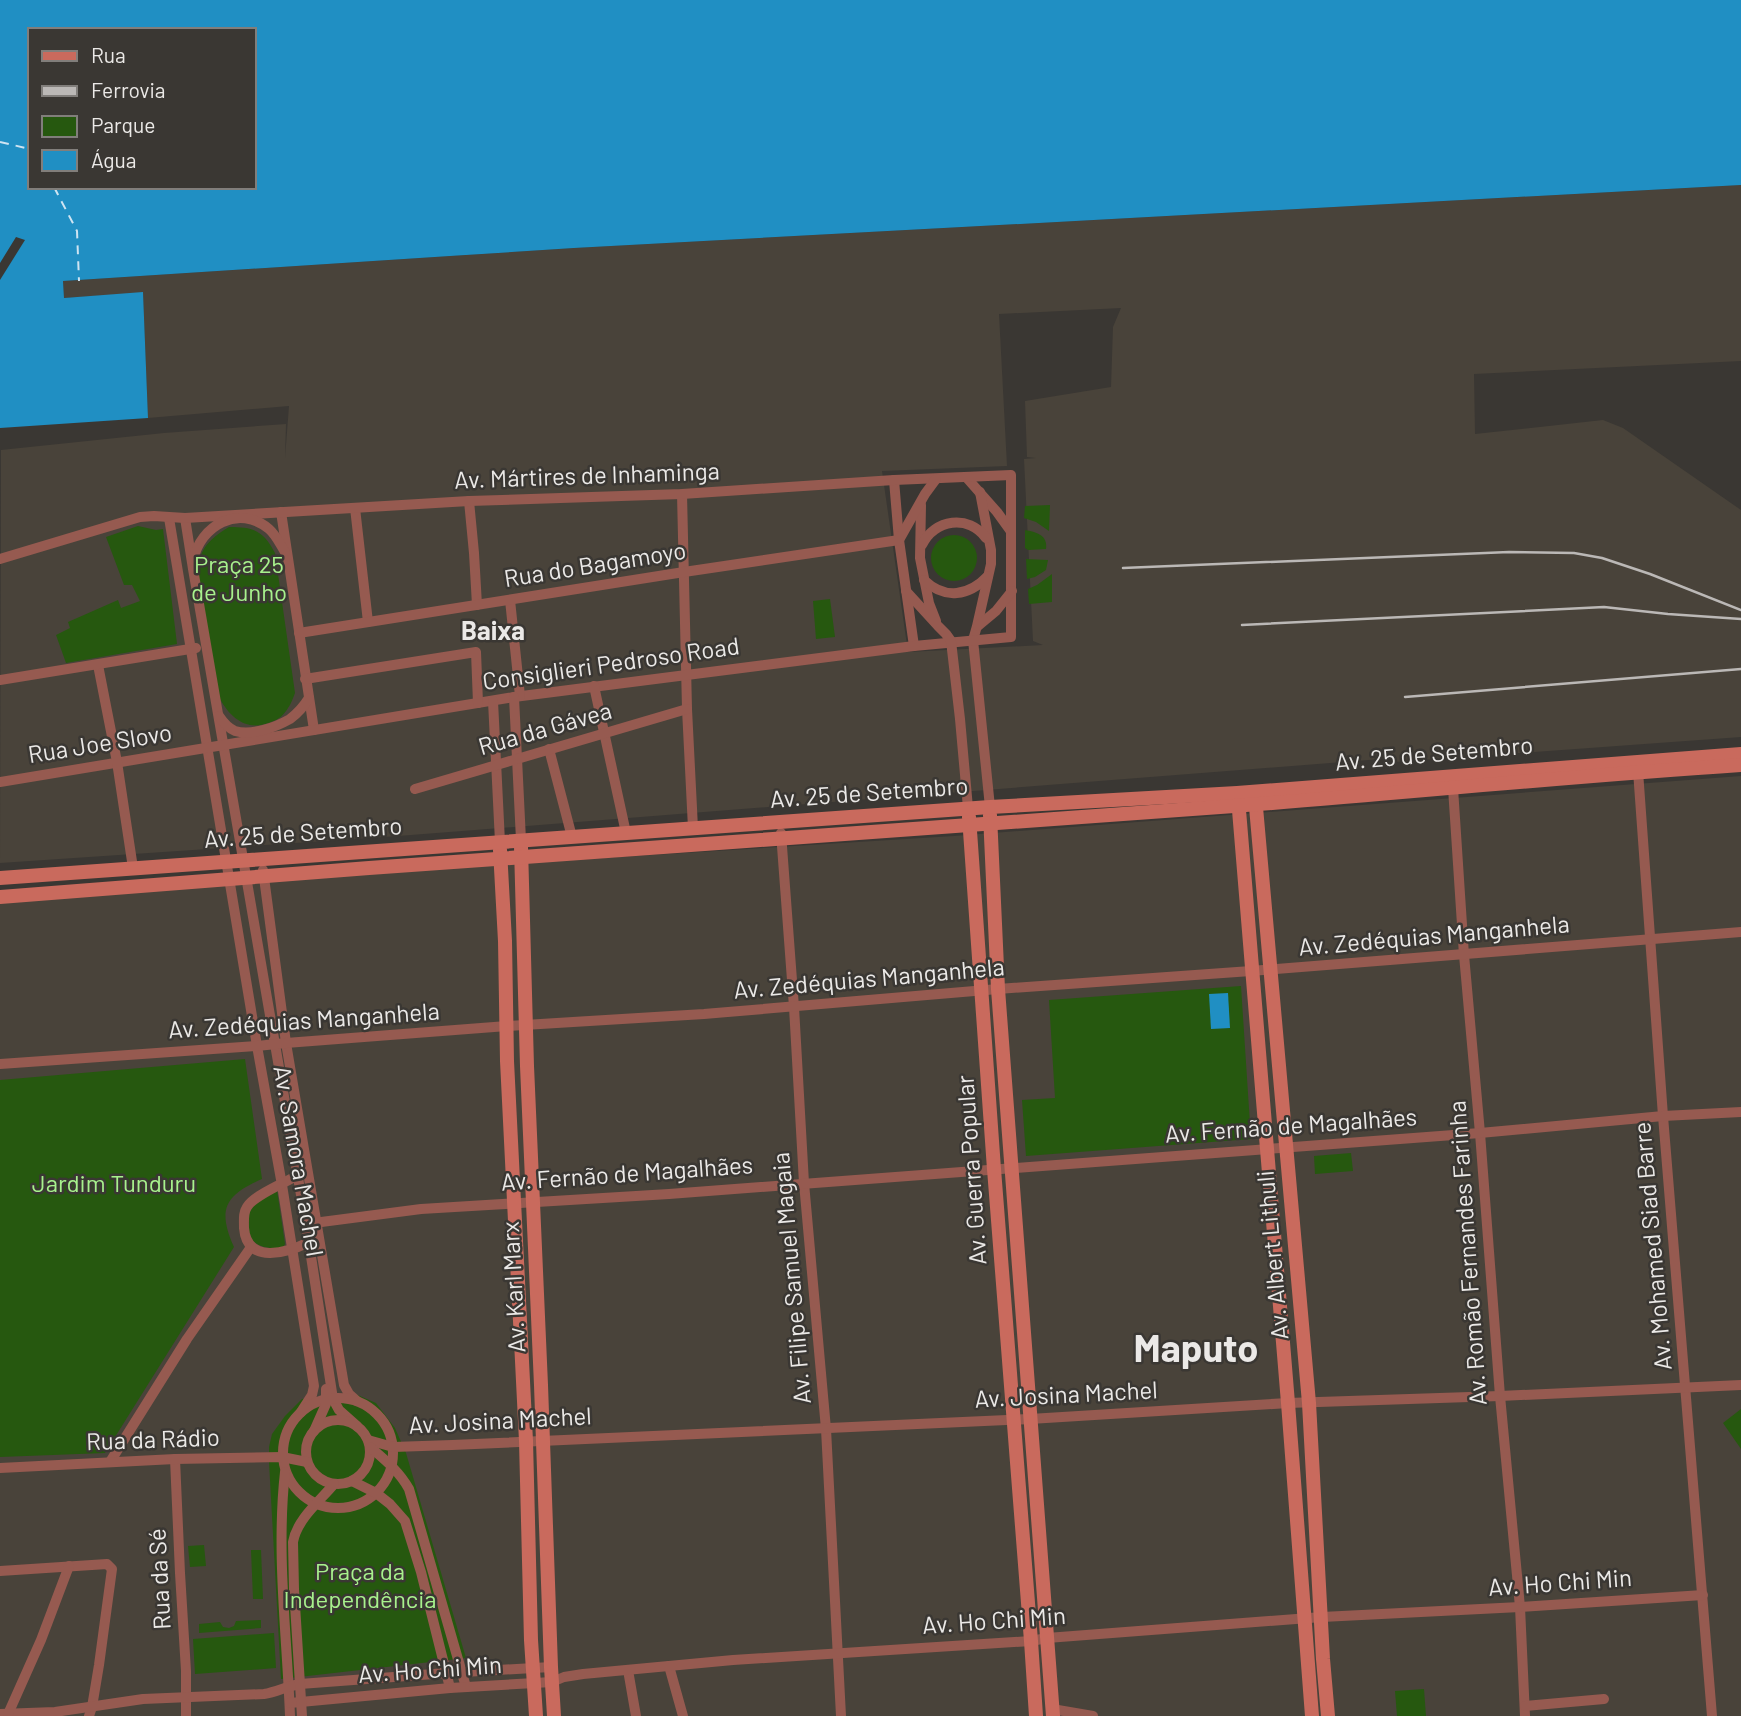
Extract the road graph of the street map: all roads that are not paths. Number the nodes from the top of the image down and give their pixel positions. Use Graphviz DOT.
graph roads {
  1 [pos="966,477"];
  2 [pos="936,479"];
  3 [pos="894,481"];
  4 [pos="980,492"];
  5 [pos="682,494"];
  6 [pos="469,501"];
  7 [pos="921,501"];
  8 [pos="355,508"];
  9 [pos="281,512"];
  10 [pos="169,518"];
  11 [pos="186,518"];
  12 [pos="1012,534"];
  13 [pos="898,540"];
  14 [pos="989,541"];
  15 [pos="920,549"];
  16 [pos="287,555"];
  17 [pos="0,559"];
  18 [pos="193,569"];
  19 [pos="684,572"];
  20 [pos="988,576"];
  21 [pos="924,580"];
  22 [pos="906,591"];
  23 [pos="1012,591"];
  24 [pos="510,600"];
  25 [pos="477,605"];
  26 [pos="368,622"];
  27 [pos="938,626"];
  28 [pos="977,626"];
  29 [pos="299,633"];
  30 [pos="973,640"];
  31 [pos="951,641"];
  32 [pos="206,646"];
  33 [pos="914,646"];
  34 [pos="191,649"];
  35 [pos="98,665"];
  36 [pos="687,675"];
  37 [pos="305,678"];
  38 [pos="0,680"];
  39 [pos="594,686"];
  40 [pos="517,697"];
  41 [pos="309,698"];
  42 [pos="493,701"];
  43 [pos="478,703"];
  44 [pos="687,709"];
  45 [pos="218,716"];
  46 [pos="314,730"];
  47 [pos="604,733"];
  48 [pos="223,745"];
  49 [pos="208,748"];
  50 [pos="549,749"];
  51 [pos="1741,754"];
  52 [pos="517,759"];
  53 [pos="117,762"];
  54 [pos="496,765"];
  55 [pos="1741,765"];
  56 [pos="1638,772"];
  57 [pos="0,782"];
  58 [pos="1453,788"];
  59 [pos="415,789"];
  60 [pos="1255,797"];
  61 [pos="1238,799"];
  62 [pos="990,807"];
  63 [pos="968,808"];
  64 [pos="780,822"];
  65 [pos="990,823"];
  66 [pos="969,824"];
  67 [pos="693,828"];
  68 [pos="626,833"];
  69 [pos="572,837"];
  70 [pos="781,837"];
  71 [pos="521,840"];
  72 [pos="500,842"];
  73 [pos="522,856"];
  74 [pos="262,859"];
  75 [pos="500,859"];
  76 [pos="236,861"];
  77 [pos="133,869"];
  78 [pos="264,877"];
  79 [pos="0,878"];
  80 [pos="239,879"];
  81 [pos="0,897"];
  82 [pos="1741,932"];
  83 [pos="1651,940"];
  84 [pos="1464,955"];
  85 [pos="1272,970"];
  86 [pos="1251,971"];
  87 [pos="998,989"];
  88 [pos="981,990"];
  89 [pos="794,1007"];
  90 [pos="525,1025"];
  91 [pos="507,1026"];
  92 [pos="277,1044"];
  93 [pos="257,1046"];
  94 [pos="0,1064"];
  95 [pos="1741,1112"];
  96 [pos="1663,1116"];
  97 [pos="1480,1133"];
  98 [pos="1286,1146"];
  99 [pos="1267,1148"];
  100 [pos="1011,1167"];
  101 [pos="994,1169"];
  102 [pos="295,1177"];
  103 [pos="804,1183"];
  104 [pos="282,1185"];
  105 [pos="533,1202"];
  106 [pos="514,1203"];
  107 [pos="312,1223"];
  108 [pos="306,1244"];
  109 [pos="251,1247"];
  110 [pos="292,1250"];
  111 [pos="1741,1385"];
  112 [pos="1686,1388"];
  113 [pos="1500,1396"];
  114 [pos="330,1399"];
  115 [pos="357,1401"];
  116 [pos="1288,1403"];
  117 [pos="1310,1403"];
  118 [pos="301,1412"];
  119 [pos="1014,1419"];
  120 [pos="1030,1419"];
  121 [pos="358,1426"];
  122 [pos="826,1429"];
  123 [pos="314,1431"];
  124 [pos="526,1441"];
  125 [pos="543,1441"];
  126 [pos="369,1443"];
  127 [pos="393,1447"];
  128 [pos="282,1457"];
  129 [pos="175,1459"];
  130 [pos="110,1462"];
  131 [pos="307,1462"];
  132 [pos="392,1465"];
  133 [pos="0,1468"];
  134 [pos="285,1472"];
  135 [pos="352,1481"];
  136 [pos="334,1484"];
  137 [pos="376,1493"];
  138 [pos="317,1505"];
  139 [pos="282,1530"];
  140 [pos="295,1534"];
  141 [pos="69,1566"];
  142 [pos="0,1571"];
  143 [pos="1703,1595"];
  144 [pos="1520,1606"];
  145 [pos="1322,1617"];
  146 [pos="1304,1619"];
  147 [pos="1047,1638"];
  148 [pos="1031,1641"];
  149 [pos="837,1653"];
  150 [pos="669,1666"];
  151 [pos="534,1668"];
  152 [pos="628,1670"];
  153 [pos="463,1672"];
  154 [pos="447,1673"];
  155 [pos="551,1675"];
  156 [pos="300,1684"];
  157 [pos="534,1684"];
  158 [pos="288,1686"];
  159 [pos="466,1687"];
  160 [pos="450,1688"];
  161 [pos="187,1696"];
  162 [pos="1604,1699"];
  163 [pos="302,1702"];
  164 [pos="290,1703"];
  165 [pos="90,1711"];
  166 [pos="1525,1711"];
  167 [pos="1052,1712"];
  168 [pos="4,1714"];
  169 [pos="186,1716"];
  170 [pos="290,1716"];
  171 [pos="302,1716"];
  172 [pos="536,1716"];
  173 [pos="554,1716"];
  174 [pos="636,1716"];
  175 [pos="683,1716"];
  176 [pos="841,1716"];
  177 [pos="1036,1716"];
  178 [pos="1093,1716"];
  179 [pos="1312,1716"];
  180 [pos="1328,1716"];
  181 [pos="1712,1716"];
  1 -- 2 [label="street, Av. Mártires de Inhaminga"];
  1 -- 4 [label="street"];
  1 -- 12 [label="street, Av. Mártires de Inhaminga"];
  2 -- 3 [label="street, Av. Mártires de Inhaminga"];
  2 -- 7 [label="street"];
  3 -- 5 [label="street, Av. Mártires de Inhaminga"];
  3 -- 13 [label="street"];
  4 -- 12 [label="street"];
  4 -- 14 [label="street, Av. Guerra Popular"];
  5 -- 6 [label="street, Av. Mártires de Inhaminga"];
  5 -- 19 [label="street"];
  6 -- 8 [label="street, Av. Mártires de Inhaminga"];
  6 -- 25 [label="street"];
  7 -- 13 [label="street"];
  7 -- 15 [label="street"];
  8 -- 9 [label="street, Av. Mártires de Inhaminga"];
  8 -- 26 [label="street"];
  9 -- 11 [label="street"];
  9 -- 16 [label="street"];
  10 -- 11 [label="street"];
  10 -- 17 [label="street"];
  10 -- 34 [label="street, Av. Samora Machel"];
  11 -- 18 [label="street"];
  12 -- 23 [label="street"];
  13 -- 19 [label="street, Rua do Bagamoyo"];
  13 -- 22 [label="street"];
  14 -- 15 [label="street"];
  14 -- 20 [label="street, Av. Guerra Popular"];
  15 -- 21 [label="street"];
  16 -- 18 [label="street"];
  16 -- 29 [label="street"];
  18 -- 32 [label="street"];
  19 -- 24 [label="street, Rua do Bagamoyo"];
  19 -- 36 [label="street"];
  20 -- 21 [label="street"];
  20 -- 28 [label="street, Av. Guerra Popular"];
  21 -- 27 [label="street"];
  22 -- 27 [label="street"];
  22 -- 33 [label="street"];
  23 -- 28 [label="street"];
  23 -- 30 [label="street, Consiglieri Pedroso Road"];
  24 -- 25 [label="street, Rua do Bagamoyo"];
  24 -- 40 [label="street"];
  25 -- 26 [label="street, Rua do Bagamoyo"];
  26 -- 29 [label="street, Rua do Bagamoyo"];
  27 -- 31 [label="street"];
  28 -- 30 [label="street, Av. Guerra Popular"];
  29 -- 37 [label="street"];
  30 -- 31 [label="street, Consiglieri Pedroso Road"];
  30 -- 62 [label="street, Av. Guerra Popular"];
  31 -- 33 [label="street, Consiglieri Pedroso Road"];
  31 -- 63 [label="street, Av. Guerra Popular"];
  32 -- 34 [label="street"];
  32 -- 45 [label="street"];
  33 -- 36 [label="street, Consiglieri Pedroso Road"];
  34 -- 35 [label="street"];
  34 -- 49 [label="street, Av. Samora Machel"];
  35 -- 38 [label="street"];
  35 -- 53 [label="street"];
  36 -- 39 [label="street, Consiglieri Pedroso Road"];
  36 -- 44 [label="street"];
  37 -- 41 [label="street"];
  37 -- 43 [label="street"];
  39 -- 40 [label="street, Consiglieri Pedroso Road"];
  39 -- 47 [label="street"];
  40 -- 42 [label="street, Consiglieri Pedroso Road"];
  40 -- 52 [label="street"];
  41 -- 45 [label="street"];
  41 -- 46 [label="street"];
  42 -- 43 [label="street, Consiglieri Pedroso Road"];
  42 -- 54 [label="street"];
  43 -- 46 [label="street, Consiglieri Pedroso Road"];
  44 -- 47 [label="street, Rua da Gávea"];
  44 -- 67 [label="street"];
  45 -- 48 [label="street"];
  46 -- 48 [label="street"];
  47 -- 50 [label="street, Rua da Gávea"];
  47 -- 68 [label="street"];
  48 -- 49 [label="street"];
  48 -- 76 [label="street, Av. Samora Machel"];
  49 -- 53 [label="street, Rua Joe Slovo"];
  49 -- 76 [label="street, Av. Samora Machel"];
  50 -- 52 [label="street, Rua da Gávea"];
  50 -- 69 [label="street"];
  51 -- 60 [label="main road, Av. 25 de Setembro"];
  52 -- 54 [label="street, Rua da Gávea"];
  52 -- 71 [label="street"];
  53 -- 57 [label="street, Rua Joe Slovo"];
  53 -- 77 [label="street"];
  54 -- 59 [label="street, Rua da Gávea"];
  54 -- 72 [label="street"];
  55 -- 56 [label="main road, Av. 25 de Setembro"];
  56 -- 58 [label="main road, Av. 25 de Setembro"];
  56 -- 83 [label="street, Av. Mohamed Siad Barre"];
  58 -- 60 [label="main road, Av. 25 de Setembro"];
  58 -- 84 [label="street, Av. Romão Fernandes Farinha"];
  60 -- 61 [label="main road, Av. 25 de Setembro"];
  60 -- 85 [label="main road, Av. Albert Lithuli"];
  61 -- 62 [label="main road, Av. 25 de Setembro"];
  61 -- 65 [label="main road, Av. 25 de Setembro"];
  61 -- 86 [label="main road, Av. Albert Lithuli"];
  62 -- 63 [label="main road, Av. 25 de Setembro"];
  62 -- 65 [label="main road, Av. Guerra Popular"];
  63 -- 64 [label="main road, Av. 25 de Setembro"];
  63 -- 66 [label="main road, Av. Guerra Popular"];
  64 -- 67 [label="main road, Av. 25 de Setembro"];
  64 -- 70 [label="street, Av. Filipe Samuel Magaia"];
  65 -- 66 [label="main road, Av. 25 de Setembro"];
  65 -- 87 [label="main road, Av. Guerra Popular"];
  66 -- 70 [label="main road, Av. 25 de Setembro"];
  66 -- 88 [label="main road, Av. Guerra Popular"];
  67 -- 68 [label="main road, Av. 25 de Setembro"];
  68 -- 69 [label="main road, Av. 25 de Setembro"];
  69 -- 71 [label="main road, Av. 25 de Setembro"];
  70 -- 73 [label="main road, Av. 25 de Setembro"];
  70 -- 89 [label="street, Av. Filipe Samuel Magaia"];
  71 -- 72 [label="main road, Av. 25 de Setembro"];
  71 -- 73 [label="main road, Av. Karl Marx"];
  72 -- 74 [label="main road, Av. 25 de Setembro"];
  72 -- 75 [label="main road, Av. Karl Marx"];
  73 -- 75 [label="main road, Av. 25 de Setembro"];
  73 -- 90 [label="main road, Av. Karl Marx"];
  74 -- 76 [label="main road, Av. 25 de Setembro"];
  74 -- 78 [label="street, Av. Samora Machel"];
  75 -- 78 [label="main road, Av. 25 de Setembro"];
  75 -- 91 [label="main road, Av. Karl Marx"];
  76 -- 77 [label="main road, Av. 25 de Setembro"];
  76 -- 80 [label="street"];
  76 -- 80 [label="street, Av. Samora Machel"];
  77 -- 79 [label="main road, Av. 25 de Setembro"];
  78 -- 80 [label="main road, Av. 25 de Setembro"];
  78 -- 92 [label="street, Av. Samora Machel"];
  80 -- 81 [label="main road, Av. 25 de Setembro"];
  80 -- 92 [label="street"];
  80 -- 93 [label="street, Av. Samora Machel"];
  82 -- 83 [label="street, Av. Zedéquias Manganhela"];
  83 -- 84 [label="street, Av. Zedéquias Manganhela"];
  83 -- 96 [label="street, Av. Mohamed Siad Barre"];
  84 -- 85 [label="street, Av. Zedéquias Manganhela"];
  84 -- 97 [label="street, Av. Romão Fernandes Farinha"];
  85 -- 86 [label="street, Av. Zedéquias Manganhela"];
  85 -- 98 [label="main road, Av. Albert Lithuli"];
  86 -- 87 [label="street, Av. Zedéquias Manganhela"];
  86 -- 99 [label="main road, Av. Albert Lithuli"];
  87 -- 88 [label="street, Av. Zedéquias Manganhela"];
  87 -- 100 [label="main road, Av. Guerra Popular"];
  88 -- 89 [label="street, Av. Zedéquias Manganhela"];
  88 -- 101 [label="main road, Av. Guerra Popular"];
  89 -- 90 [label="street, Av. Zedéquias Manganhela"];
  89 -- 103 [label="street, Av. Filipe Samuel Magaia"];
  90 -- 91 [label="street, Av. Zedéquias Manganhela"];
  90 -- 105 [label="main road, Av. Karl Marx"];
  91 -- 92 [label="street, Av. Zedéquias Manganhela"];
  91 -- 106 [label="main road, Av. Karl Marx"];
  92 -- 93 [label="street, Av. Zedéquias Manganhela"];
  92 -- 102 [label="street, Av. Samora Machel"];
  92 -- 107 [label="street, Av. Samora Machel"];
  93 -- 94 [label="street, Av. Zedéquias Manganhela"];
  93 -- 104 [label="street, Av. Samora Machel"];
  95 -- 96 [label="street, Av. Fernão de Magalhães"];
  96 -- 97 [label="street, Av. Fernão de Magalhães"];
  96 -- 112 [label="street, Av. Mohamed Siad Barre"];
  97 -- 98 [label="street, Av. Fernão de Magalhães"];
  97 -- 113 [label="street, Av. Romão Fernandes Farinha"];
  98 -- 99 [label="street, Av. Fernão de Magalhães"];
  98 -- 117 [label="main road, Av. Albert Lithuli"];
  99 -- 100 [label="street, Av. Fernão de Magalhães"];
  99 -- 116 [label="main road, Av. Albert Lithuli"];
  100 -- 101 [label="street, Av. Fernão de Magalhães"];
  100 -- 120 [label="main road, Av. Guerra Popular"];
  101 -- 103 [label="street, Av. Fernão de Magalhães"];
  101 -- 119 [label="main road, Av. Guerra Popular"];
  102 -- 104 [label="street"];
  102 -- 107 [label="street"];
  102 -- 108 [label="street, Av. Samora Machel"];
  103 -- 105 [label="street, Av. Fernão de Magalhães"];
  103 -- 122 [label="street, Av. Filipe Samuel Magaia"];
  104 -- 109 [label="street"];
  104 -- 110 [label="street, Av. Samora Machel"];
  105 -- 106 [label="street, Av. Fernão de Magalhães"];
  105 -- 125 [label="main road, Av. Karl Marx"];
  106 -- 107 [label="street, Av. Fernão de Magalhães"];
  106 -- 124 [label="main road, Av. Karl Marx"];
  107 -- 108 [label="street"];
  107 -- 115 [label="street, Av. Samora Machel"];
  108 -- 110 [label="street"];
  108 -- 114 [label="street, Av. Samora Machel"];
  109 -- 110 [label="street"];
  109 -- 130 [label="street"];
  110 -- 118 [label="street, Av. Samora Machel"];
  111 -- 112 [label="street, Av. Josina Machel"];
  112 -- 113 [label="street, Av. Josina Machel"];
  112 -- 143 [label="street, Av. Mohamed Siad Barre"];
  113 -- 117 [label="street, Av. Josina Machel"];
  113 -- 144 [label="street, Av. Romão Fernandes Farinha"];
  114 -- 115 [label="street"];
  114 -- 118 [label="street"];
  114 -- 121 [label="street"];
  114 -- 123 [label="street"];
  115 -- 127 [label="street"];
  116 -- 117 [label="street, Av. Josina Machel"];
  116 -- 120 [label="street, Av. Josina Machel"];
  116 -- 146 [label="main road, Av. Albert Lithuli"];
  117 -- 145 [label="main road, Av. Albert Lithuli"];
  118 -- 128 [label="street"];
  119 -- 120 [label="street, Av. Josina Machel"];
  119 -- 122 [label="street, Av. Josina Machel"];
  119 -- 148 [label="main road, Av. Guerra Popular"];
  120 -- 147 [label="main road, Av. Guerra Popular"];
  121 -- 123 [label="street"];
  121 -- 126 [label="street"];
  122 -- 125 [label="street, Av. Josina Machel"];
  122 -- 149 [label="street, Av. Filipe Samuel Magaia"];
  123 -- 131 [label="street"];
  124 -- 125 [label="street, Av. Josina Machel"];
  124 -- 127 [label="street, Av. Josina Machel"];
  124 -- 151 [label="main road, Av. Karl Marx"];
  125 -- 155 [label="main road, Av. Karl Marx"];
  126 -- 127 [label="street, Av. Josina Machel"];
  126 -- 132 [label="street"];
  126 -- 135 [label="street"];
  127 -- 132 [label="street"];
  128 -- 129 [label="street, Rua da Rádio"];
  128 -- 131 [label="street, Rua da Rádio"];
  128 -- 134 [label="street"];
  129 -- 130 [label="street, Rua da Rádio"];
  129 -- 161 [label="street, Rua da Sé"];
  130 -- 133 [label="street, Rua da Rádio"];
  131 -- 136 [label="street"];
  132 -- 137 [label="street"];
  132 -- 153 [label="street"];
  134 -- 138 [label="street"];
  134 -- 139 [label="street"];
  135 -- 136 [label="street"];
  135 -- 137 [label="street"];
  136 -- 138 [label="street"];
  137 -- 138 [label="street"];
  137 -- 154 [label="street"];
  138 -- 140 [label="street"];
  139 -- 140 [label="street"];
  139 -- 158 [label="street"];
  140 -- 156 [label="street"];
  141 -- 142 [label="street"];
  141 -- 165 [label="street"];
  141 -- 168 [label="street"];
  143 -- 144 [label="street, Av. Ho Chi Min"];
  143 -- 181 [label="street, Av. Mohamed Siad Barre"];
  144 -- 145 [label="street, Av. Ho Chi Min"];
  144 -- 166 [label="street, Av. Romão Fernandes Farinha"];
  145 -- 146 [label="street, Av. Ho Chi Min"];
  145 -- 180 [label="main road, Av. Albert Lithuli"];
  146 -- 147 [label="street, Av. Ho Chi Min"];
  146 -- 179 [label="main road, Av. Albert Lithuli"];
  147 -- 148 [label="street, Av. Ho Chi Min"];
  147 -- 167 [label="main road, Av. Guerra Popular"];
  148 -- 149 [label="street, Av. Ho Chi Min"];
  148 -- 177 [label="main road, Av. Guerra Popular"];
  149 -- 150 [label="street, Av. Ho Chi Min"];
  149 -- 176 [label="street, Av. Filipe Samuel Magaia"];
  150 -- 152 [label="street, Av. Ho Chi Min"];
  150 -- 175 [label="street"];
  151 -- 153 [label="street, Av. Ho Chi Min"];
  151 -- 155 [label="street, Av. Ho Chi Min"];
  151 -- 157 [label="main road, Av. Karl Marx"];
  152 -- 155 [label="street, Av. Ho Chi Min"];
  152 -- 174 [label="street"];
  153 -- 154 [label="street, Av. Ho Chi Min"];
  153 -- 159 [label="street"];
  154 -- 156 [label="street, Av. Ho Chi Min"];
  154 -- 160 [label="street"];
  155 -- 157 [label="street, Av. Ho Chi Min"];
  155 -- 173 [label="main road, Av. Karl Marx"];
  156 -- 158 [label="street, Av. Ho Chi Min"];
  156 -- 163 [label="street"];
  157 -- 159 [label="street, Av. Ho Chi Min"];
  157 -- 172 [label="main road, Av. Karl Marx"];
  158 -- 161 [label="street, Av. Ho Chi Min"];
  158 -- 164 [label="street"];
  159 -- 160 [label="street, Av. Ho Chi Min"];
  160 -- 163 [label="street, Av. Ho Chi Min"];
  161 -- 165 [label="street, Av. Ho Chi Min"];
  161 -- 169 [label="street, Rua da Sé"];
  162 -- 166 [label="street"];
  163 -- 164 [label="street, Av. Ho Chi Min"];
  163 -- 171 [label="street"];
  164 -- 170 [label="street"];
  165 -- 168 [label="street, Av. Ho Chi Min"];
  167 -- 178 [label="street"];
}
